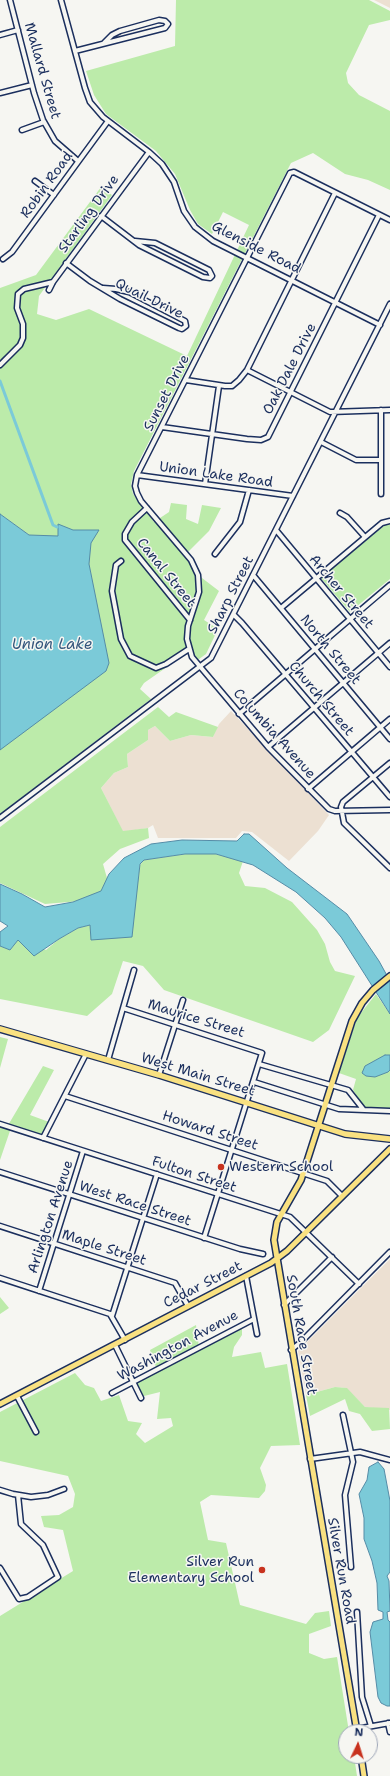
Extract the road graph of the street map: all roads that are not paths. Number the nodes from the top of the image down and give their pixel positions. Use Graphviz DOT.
graph roads {
  1 [pos="10,0"];
  2 [pos="61,0"];
  3 [pos="18,30"];
  4 [pos="0,35"];
  5 [pos="104,43"];
  6 [pos="75,52"];
  7 [pos="32,85"];
  8 [pos="0,93"];
  9 [pos="108,121"];
  10 [pos="44,122"];
  11 [pos="22,130"];
  12 [pos="148,152"];
  13 [pos="78,161"];
  14 [pos="35,181"];
  15 [pos="335,192"];
  16 [pos="54,195"];
  17 [pos="379,215"];
  18 [pos="101,216"];
  19 [pos="390,220"];
  20 [pos="135,241"];
  21 [pos="248,258"];
  22 [pos="3,259"];
  23 [pos="66,263"];
  24 [pos="292,280"];
  25 [pos="53,282"];
  26 [pos="103,288"];
  27 [pos="49,290"];
  28 [pos="336,302"];
  29 [pos="390,304"];
  30 [pos="380,325"];
  31 [pos="0,365"];
  32 [pos="247,370"];
  33 [pos="186,380"];
  34 [pos="220,386"];
  35 [pos="291,392"];
  36 [pos="380,410"];
  37 [pos="390,410"];
  38 [pos="336,412"];
  39 [pos="162,427"];
  40 [pos="213,434"];
  41 [pos="321,442"];
  42 [pos="381,460"];
  43 [pos="137,475"];
  44 [pos="205,484"];
  45 [pos="249,490"];
  46 [pos="381,494"];
  47 [pos="293,496"];
  48 [pos="147,508"];
  49 [pos="340,513"];
  50 [pos="390,521"];
  51 [pos="276,530"];
  52 [pos="365,537"];
  53 [pos="215,554"];
  54 [pos="121,561"];
  55 [pos="254,575"];
  56 [pos="316,578"];
  57 [pos="390,585"];
  58 [pos="281,608"];
  59 [pos="234,615"];
  60 [pos="350,619"];
  61 [pos="190,620"];
  62 [pos="390,643"];
  63 [pos="189,649"];
  64 [pos="315,650"];
  65 [pos="378,653"];
  66 [pos="201,667"];
  67 [pos="390,667"];
  68 [pos="286,675"];
  69 [pos="343,682"];
  70 [pos="314,708"];
  71 [pos="239,714"];
  72 [pos="390,719"];
  73 [pos="380,728"];
  74 [pos="390,739"];
  75 [pos="268,747"];
  76 [pos="351,752"];
  77 [pos="390,763"];
  78 [pos="373,778"];
  79 [pos="308,789"];
  80 [pos="390,798"];
  81 [pos="390,810"];
  82 [pos="342,811"];
  83 [pos="0,818"];
  84 [pos="390,868"];
  85 [pos="134,970"];
  86 [pos="390,976"];
  87 [pos="183,1000"];
  88 [pos="123,1008"];
  89 [pos="175,1024"];
  90 [pos="0,1029"];
  91 [pos="86,1054"];
  92 [pos="108,1060"];
  93 [pos="259,1064"];
  94 [pos="159,1075"];
  95 [pos="254,1082"];
  96 [pos="331,1086"];
  97 [pos="65,1096"];
  98 [pos="248,1102"];
  99 [pos="325,1105"];
  100 [pos="363,1109"];
  101 [pos="390,1111"];
  102 [pos="0,1124"];
  103 [pos="318,1126"];
  104 [pos="43,1138"];
  105 [pos="390,1139"];
  106 [pos="390,1148"];
  107 [pos="232,1150"];
  108 [pos="83,1151"];
  109 [pos="0,1172"];
  110 [pos="303,1173"];
  111 [pos="158,1174"];
  112 [pos="218,1194"];
  113 [pos="69,1195"];
  114 [pos="342,1196"];
  115 [pos="281,1214"];
  116 [pos="143,1218"];
  117 [pos="0,1226"];
  118 [pos="306,1231"];
  119 [pos="204,1238"];
  120 [pos="54,1243"];
  121 [pos="390,1252"];
  122 [pos="263,1254"];
  123 [pos="332,1257"];
  124 [pos="276,1259"];
  125 [pos="128,1267"];
  126 [pos="246,1276"];
  127 [pos="0,1278"];
  128 [pos="359,1284"];
  129 [pos="39,1291"];
  130 [pos="188,1306"];
  131 [pos="284,1306"];
  132 [pos="112,1316"];
  133 [pos="254,1319"];
  134 [pos="257,1334"];
  135 [pos="125,1340"];
  136 [pos="114,1345"];
  137 [pos="291,1350"];
  138 [pos="134,1382"];
  139 [pos="112,1393"];
  140 [pos="17,1396"];
  141 [pos="141,1398"];
  142 [pos="0,1404"];
  143 [pos="303,1414"];
  144 [pos="343,1415"];
  145 [pos="36,1432"];
  146 [pos="352,1453"];
  147 [pos="310,1459"];
  148 [pos="390,1460"];
  149 [pos="0,1490"];
  150 [pos="64,1490"];
  151 [pos="18,1495"];
  152 [pos="351,1567"];
  153 [pos="0,1568"];
  154 [pos="356,1612"];
  155 [pos="389,1723"];
  156 [pos="356,1724"];
  157 [pos="370,1724"];
  158 [pos="378,1725"];
  159 [pos="390,1732"];
  160 [pos="362,1764"];
  161 [pos="364,1776"];
  1 -- 3 [label="street, Mallard Street"];
  2 -- 6 [label="street, Glenside Road"];
  3 -- 4 [label="street"];
  3 -- 7 [label="street, Mallard Street"];
  5 -- 5 [label="street"];
  5 -- 6 [label="street"];
  6 -- 9 [label="street, Glenside Road"];
  7 -- 8 [label="street"];
  7 -- 10 [label="street, Mallard Street"];
  9 -- 12 [label="street, Glenside Road"];
  9 -- 13 [label="street, Robin Road"];
  10 -- 11 [label="street"];
  10 -- 13 [label="street, Mallard Street"];
  12 -- 18 [label="street, Starling Drive"];
  12 -- 21 [label="street, Glenside Road"];
  13 -- 16 [label="street, Robin Road"];
  14 -- 16 [label="street"];
  15 -- 17 [label="street"];
  15 -- 21 [label="street, Sunset Drive"];
  15 -- 24 [label="street"];
  16 -- 22 [label="street, Robin Road"];
  17 -- 19 [label="street"];
  17 -- 28 [label="street, Oak Dale Drive"];
  18 -- 20 [label="street"];
  18 -- 23 [label="street, Starling Drive"];
  20 -- 20 [label="street"];
  21 -- 24 [label="street, Glenside Road"];
  21 -- 33 [label="street, Sunset Drive"];
  23 -- 25 [label="street, Starling Drive"];
  23 -- 26 [label="street, Quail Drive"];
  24 -- 28 [label="street, Glenside Road"];
  24 -- 32 [label="street"];
  25 -- 27 [label="street, Starling Drive"];
  25 -- 31 [label="street"];
  26 -- 26 [label="street, Quail Drive"];
  28 -- 30 [label="street, Glenside Road"];
  28 -- 35 [label="street, Oak Dale Drive"];
  29 -- 30 [label="street, Sharp Street"];
  30 -- 38 [label="street, Sharp Street"];
  32 -- 34 [label="street"];
  32 -- 35 [label="street"];
  33 -- 34 [label="street"];
  33 -- 39 [label="street, Sunset Drive"];
  34 -- 40 [label="street"];
  35 -- 38 [label="street"];
  35 -- 40 [label="street, Oak Dale Drive"];
  36 -- 37 [label="street"];
  36 -- 38 [label="street"];
  36 -- 42 [label="street"];
  38 -- 41 [label="street, Sharp Street"];
  39 -- 40 [label="street, Oak Dale Drive"];
  39 -- 43 [label="street, Sunset Drive"];
  40 -- 44 [label="street"];
  41 -- 42 [label="street"];
  41 -- 47 [label="street, Sharp Street"];
  42 -- 46 [label="street"];
  43 -- 44 [label="street, Union Lake Road"];
  43 -- 48 [label="street"];
  44 -- 45 [label="street, Union Lake Road"];
  45 -- 47 [label="street, Union Lake Road"];
  45 -- 53 [label="street"];
  47 -- 51 [label="street, Sharp Street"];
  48 -- 61 [label="street"];
  48 -- 61 [label="street, Canal Street"];
  49 -- 52 [label="street"];
  50 -- 52 [label="street"];
  51 -- 55 [label="street, Sharp Street"];
  51 -- 56 [label="street, Archer Street"];
  52 -- 56 [label="street"];
  54 -- 63 [label="street"];
  55 -- 58 [label="street, North Street"];
  55 -- 59 [label="street, Sharp Street"];
  56 -- 58 [label="street"];
  56 -- 60 [label="street, Archer Street"];
  57 -- 60 [label="street"];
  58 -- 64 [label="street, North Street"];
  59 -- 66 [label="street, Sharp Street"];
  59 -- 68 [label="street, Church Street"];
  60 -- 64 [label="street"];
  60 -- 65 [label="street, Archer Street"];
  61 -- 63 [label="street"];
  62 -- 65 [label="street"];
  63 -- 66 [label="street, Columbia Avenue"];
  64 -- 68 [label="street"];
  64 -- 69 [label="street, North Street"];
  65 -- 67 [label="street, Archer Street"];
  65 -- 69 [label="street"];
  66 -- 71 [label="street, Columbia Avenue"];
  66 -- 83 [label="street, Sharp Street"];
  68 -- 70 [label="street, Church Street"];
  68 -- 71 [label="street"];
  69 -- 70 [label="street"];
  69 -- 73 [label="street, North Street"];
  70 -- 75 [label="street"];
  70 -- 76 [label="street, Church Street"];
  71 -- 75 [label="street, Columbia Avenue"];
  72 -- 73 [label="street"];
  73 -- 74 [label="street, North Street"];
  73 -- 76 [label="street"];
  75 -- 79 [label="street, Columbia Avenue"];
  76 -- 78 [label="street, Church Street"];
  76 -- 79 [label="street"];
  77 -- 78 [label="street"];
  78 -- 80 [label="street, Church Street"];
  78 -- 82 [label="street"];
  79 -- 82 [label="street, Columbia Avenue"];
  81 -- 82 [label="street"];
  82 -- 84 [label="street"];
  85 -- 88 [label="street"];
  86 -- 96 [label="main road, South Race Street"];
  87 -- 89 [label="street"];
  88 -- 89 [label="street, Maurice Street"];
  88 -- 92 [label="street"];
  89 -- 93 [label="street, Maurice Street"];
  89 -- 94 [label="street"];
  90 -- 91 [label="highway, West Main Street"];
  91 -- 92 [label="highway, West Main Street"];
  91 -- 97 [label="street"];
  92 -- 94 [label="highway, West Main Street"];
  93 -- 95 [label="street"];
  93 -- 96 [label="street"];
  94 -- 98 [label="highway, West Main Street"];
  95 -- 98 [label="street"];
  95 -- 99 [label="street"];
  96 -- 99 [label="main road, South Race Street"];
  96 -- 100 [label="street"];
  97 -- 104 [label="street"];
  97 -- 107 [label="street, Howard Street"];
  98 -- 103 [label="highway, West Main Street"];
  98 -- 107 [label="street"];
  99 -- 100 [label="street"];
  99 -- 103 [label="main road, South Race Street"];
  100 -- 101 [label="street"];
  102 -- 104 [label="street, Fulton Street"];
  103 -- 105 [label="highway, West Main Street"];
  103 -- 110 [label="main road, South Race Street"];
  104 -- 108 [label="street, Fulton Street"];
  106 -- 114 [label="main road, Cedar Street"];
  107 -- 110 [label="street, Howard Street"];
  107 -- 112 [label="street"];
  108 -- 111 [label="street, Fulton Street"];
  108 -- 113 [label="street, Arlington Avenue"];
  109 -- 113 [label="street, West Race Street"];
  110 -- 114 [label="street, Howard Street"];
  110 -- 115 [label="main road, South Race Street"];
  111 -- 112 [label="street, Fulton Street"];
  111 -- 116 [label="street"];
  112 -- 115 [label="street, Fulton Street"];
  112 -- 119 [label="street"];
  113 -- 116 [label="street, West Race Street"];
  113 -- 120 [label="street, Arlington Avenue"];
  114 -- 118 [label="main road, Cedar Street"];
  115 -- 118 [label="street, Fulton Street"];
  115 -- 124 [label="main road, South Race Street"];
  116 -- 119 [label="street, West Race Street"];
  116 -- 125 [label="street"];
  117 -- 120 [label="street, Maple Street"];
  118 -- 123 [label="street, Fulton Street"];
  118 -- 124 [label="main road, Cedar Street"];
  119 -- 122 [label="street, West Race Street"];
  120 -- 125 [label="street, Maple Street"];
  120 -- 129 [label="street, Arlington Avenue"];
  121 -- 128 [label="street"];
  123 -- 128 [label="street, Fulton Street"];
  123 -- 131 [label="street"];
  124 -- 126 [label="main road, Cedar Street"];
  124 -- 131 [label="main road, South Race Street"];
  125 -- 130 [label="street, Maple Street"];
  125 -- 132 [label="street"];
  126 -- 130 [label="main road, Cedar Street"];
  126 -- 133 [label="street"];
  127 -- 129 [label="street"];
  128 -- 137 [label="street"];
  129 -- 132 [label="street"];
  130 -- 135 [label="main road, Cedar Street"];
  131 -- 137 [label="main road, South Race Street"];
  132 -- 135 [label="street"];
  133 -- 134 [label="street"];
  133 -- 138 [label="street, Washington Avenue"];
  135 -- 136 [label="main road, Cedar Street"];
  136 -- 138 [label="street"];
  136 -- 140 [label="main road, Cedar Street"];
  137 -- 143 [label="main road, South Race Street"];
  138 -- 139 [label="street, Washington Avenue"];
  138 -- 141 [label="street"];
  140 -- 142 [label="main road, Cedar Street"];
  140 -- 145 [label="street"];
  143 -- 147 [label="main road, Silver Run Road"];
  144 -- 146 [label="street"];
  146 -- 147 [label="street"];
  146 -- 148 [label="street"];
  146 -- 152 [label="street"];
  147 -- 156 [label="main road, Silver Run Road"];
  149 -- 151 [label="street"];
  150 -- 151 [label="street"];
  151 -- 153 [label="street"];
  154 -- 157 [label="street"];
  155 -- 158 [label="street"];
  155 -- 159 [label="street"];
  160 -- 161 [label="main road"];
}
